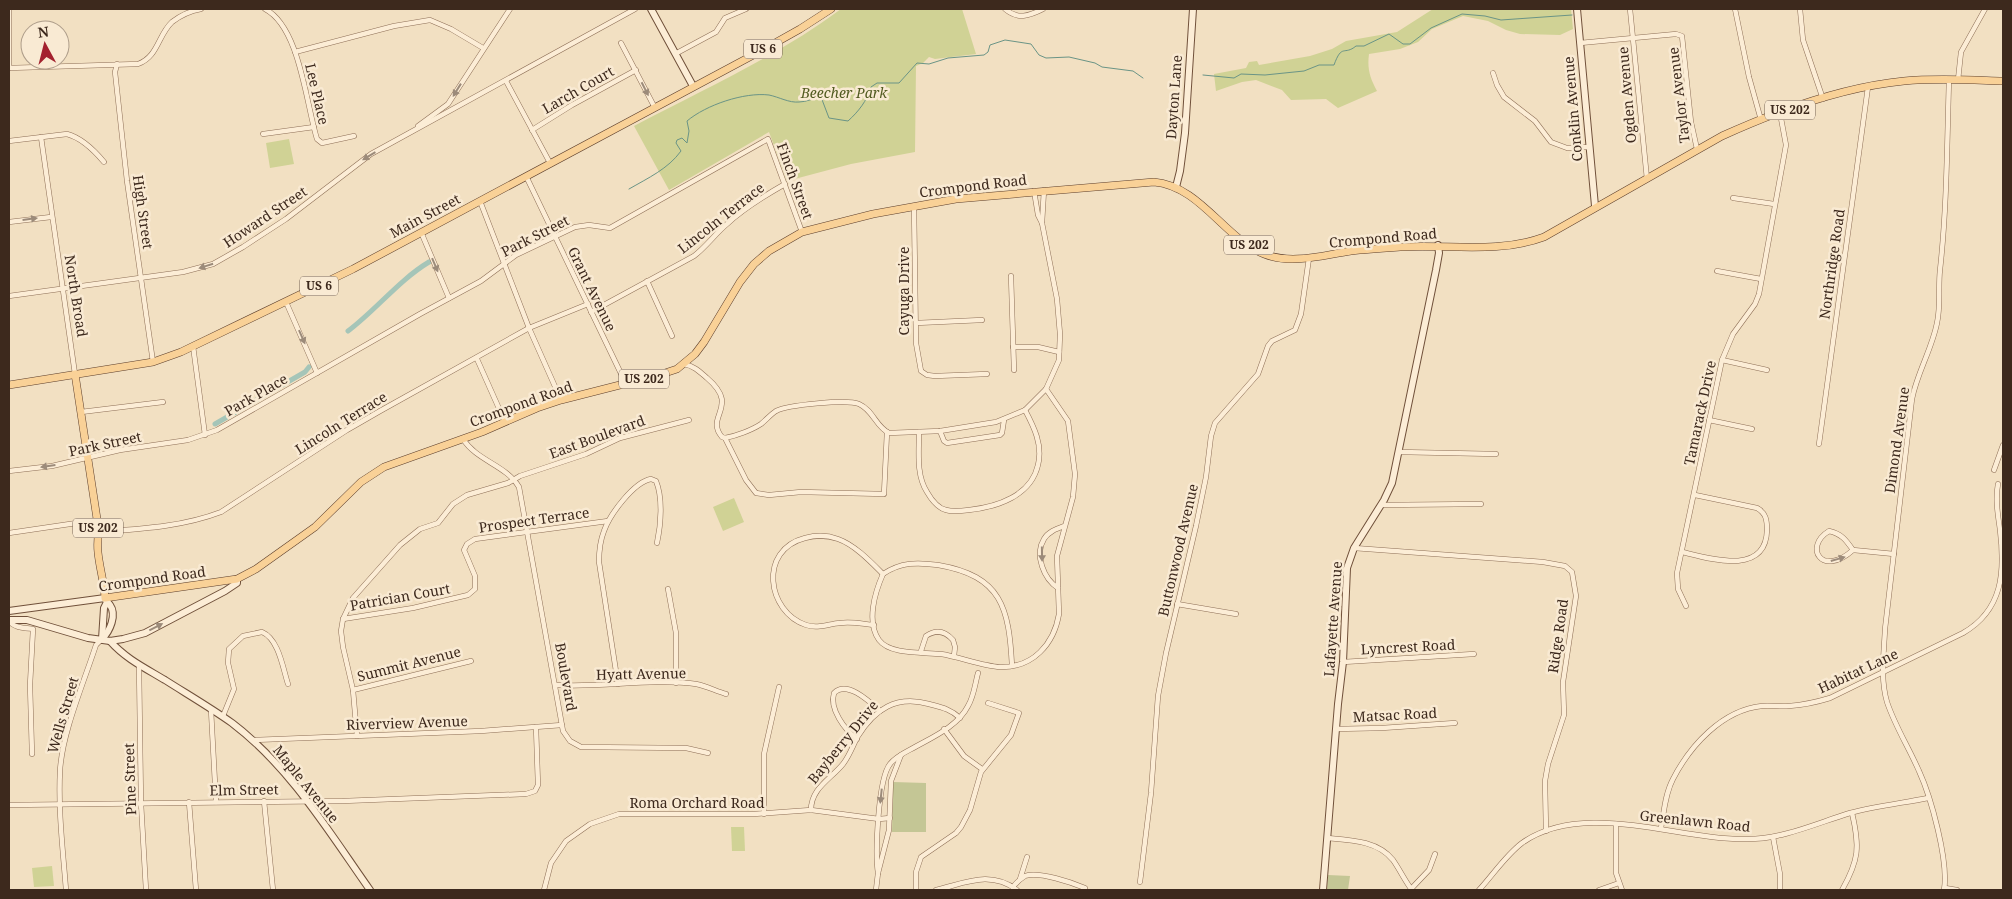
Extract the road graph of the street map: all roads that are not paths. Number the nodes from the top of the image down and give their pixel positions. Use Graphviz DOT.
graph roads {
  1 [pos="9,9"];
  2 [pos="201,9"];
  3 [pos="265,9"];
  4 [pos="510,9"];
  5 [pos="635,9"];
  6 [pos="650,9"];
  7 [pos="746,9"];
  8 [pos="830,9"];
  9 [pos="1005,9"];
  10 [pos="1043,9"];
  11 [pos="1193,9"];
  12 [pos="1578,9"];
  13 [pos="1630,9"];
  14 [pos="1735,9"];
  15 [pos="1800,9"];
  16 [pos="1985,9"];
  17 [pos="1633,39"];
  18 [pos="622,43"];
  19 [pos="1580,43"];
  20 [pos="483,48"];
  21 [pos="295,52"];
  22 [pos="675,54"];
  23 [pos="117,64"];
  24 [pos="9,68"];
  25 [pos="636,70"];
  26 [pos="1493,73"];
  27 [pos="1949,80"];
  28 [pos="1958,80"];
  29 [pos="506,81"];
  30 [pos="2003,81"];
  31 [pos="693,86"];
  32 [pos="1868,87"];
  33 [pos="1823,99"];
  34 [pos="654,108"];
  35 [pos="1780,113"];
  36 [pos="1761,120"];
  37 [pos="314,126"];
  38 [pos="532,130"];
  39 [pos="411,132"];
  40 [pos="263,134"];
  41 [pos="354,136"];
  42 [pos="41,137"];
  43 [pos="768,138"];
  44 [pos="9,141"];
  45 [pos="1589,147"];
  46 [pos="1697,149"];
  47 [pos="104,162"];
  48 [pos="550,163"];
  49 [pos="526,176"];
  50 [pos="1647,179"];
  51 [pos="785,184"];
  52 [pos="1176,187"];
  53 [pos="1044,190"];
  54 [pos="1034,191"];
  55 [pos="1733,198"];
  56 [pos="480,201"];
  57 [pos="1774,204"];
  58 [pos="914,206"];
  59 [pos="1596,206"];
  60 [pos="51,217"];
  61 [pos="9,222"];
  62 [pos="1042,223"];
  63 [pos="421,232"];
  64 [pos="802,232"];
  65 [pos="555,236"];
  66 [pos="1438,245"];
  67 [pos="1309,258"];
  68 [pos="505,262"];
  69 [pos="1717,271"];
  70 [pos="1011,276"];
  71 [pos="141,277"];
  72 [pos="1761,279"];
  73 [pos="647,281"];
  74 [pos="62,288"];
  75 [pos="9,296"];
  76 [pos="449,298"];
  77 [pos="286,302"];
  78 [pos="588,304"];
  79 [pos="591,312"];
  80 [pos="982,320"];
  81 [pos="916,322"];
  82 [pos="529,328"];
  83 [pos="672,336"];
  84 [pos="192,346"];
  85 [pos="1013,347"];
  86 [pos="1059,352"];
  87 [pos="477,359"];
  88 [pos="1722,360"];
  89 [pos="152,362"];
  90 [pos="684,364"];
  91 [pos="1014,370"];
  92 [pos="1767,370"];
  93 [pos="318,373"];
  94 [pos="75,374"];
  95 [pos="986,374"];
  96 [pos="9,384"];
  97 [pos="626,384"];
  98 [pos="1046,389"];
  99 [pos="561,400"];
  100 [pos="163,402"];
  101 [pos="1025,410"];
  102 [pos="81,412"];
  103 [pos="689,420"];
  104 [pos="1004,420"];
  105 [pos="1709,420"];
  106 [pos="505,422"];
  107 [pos="1752,430"];
  108 [pos="940,431"];
  109 [pos="886,432"];
  110 [pos="919,432"];
  111 [pos="205,435"];
  112 [pos="725,438"];
  113 [pos="462,439"];
  114 [pos="1819,444"];
  115 [pos="2003,445"];
  116 [pos="1399,452"];
  117 [pos="1496,454"];
  118 [pos="87,458"];
  119 [pos="1994,470"];
  120 [pos="9,471"];
  121 [pos="514,480"];
  122 [pos="1998,484"];
  123 [pos="1694,496"];
  124 [pos="1481,504"];
  125 [pos="1381,505"];
  126 [pos="97,520"];
  127 [pos="608,522"];
  128 [pos="1064,526"];
  129 [pos="99,532"];
  130 [pos="9,533"];
  131 [pos="529,533"];
  132 [pos="657,542"];
  133 [pos="1354,548"];
  134 [pos="1853,550"];
  135 [pos="1682,552"];
  136 [pos="1894,554"];
  137 [pos="883,574"];
  138 [pos="237,579"];
  139 [pos="1058,588"];
  140 [pos="668,589"];
  141 [pos="462,597"];
  142 [pos="106,600"];
  143 [pos="1177,604"];
  144 [pos="1686,606"];
  145 [pos="9,611"];
  146 [pos="1236,614"];
  147 [pos="343,619"];
  148 [pos="9,620"];
  149 [pos="874,625"];
  150 [pos="102,639"];
  151 [pos="110,641"];
  152 [pos="920,652"];
  153 [pos="1474,654"];
  154 [pos="954,656"];
  155 [pos="471,661"];
  156 [pos="1343,662"];
  157 [pos="139,666"];
  158 [pos="1012,666"];
  159 [pos="1883,671"];
  160 [pos="978,673"];
  161 [pos="676,683"];
  162 [pos="288,684"];
  163 [pos="618,684"];
  164 [pos="556,685"];
  165 [pos="779,688"];
  166 [pos="353,690"];
  167 [pos="726,694"];
  168 [pos="988,703"];
  169 [pos="211,710"];
  170 [pos="880,710"];
  171 [pos="223,716"];
  172 [pos="960,718"];
  173 [pos="1455,723"];
  174 [pos="562,725"];
  175 [pos="536,727"];
  176 [pos="944,729"];
  177 [pos="1336,729"];
  178 [pos="357,736"];
  179 [pos="857,739"];
  180 [pos="252,740"];
  181 [pos="708,753"];
  182 [pos="32,754"];
  183 [pos="901,755"];
  184 [pos="982,769"];
  185 [pos="1928,798"];
  186 [pos="264,801"];
  187 [pos="306,801"];
  188 [pos="188,802"];
  189 [pos="216,802"];
  190 [pos="141,803"];
  191 [pos="61,804"];
  192 [pos="9,805"];
  193 [pos="811,810"];
  194 [pos="1852,813"];
  195 [pos="764,814"];
  196 [pos="890,818"];
  197 [pos="879,819"];
  198 [pos="1616,824"];
  199 [pos="1661,828"];
  200 [pos="1546,831"];
  201 [pos="1773,837"];
  202 [pos="1328,838"];
  203 [pos="1435,854"];
  204 [pos="1027,857"];
  205 [pos="878,873"];
  206 [pos="1020,880"];
  207 [pos="1140,882"];
  208 [pos="964,883"];
  209 [pos="1619,883"];
  210 [pos="1085,888"];
  211 [pos="1015,889"];
  212 [pos="1412,889"];
  213 [pos="1945,889"];
  214 [pos="66,890"];
  215 [pos="146,890"];
  216 [pos="196,890"];
  217 [pos="273,890"];
  218 [pos="370,890"];
  219 [pos="544,890"];
  220 [pos="876,890"];
  221 [pos="916,890"];
  222 [pos="936,890"];
  223 [pos="965,890"];
  224 [pos="1323,890"];
  225 [pos="1479,890"];
  226 [pos="1599,890"];
  227 [pos="1622,890"];
  228 [pos="1780,890"];
  229 [pos="1842,890"];
  230 [pos="1958,890"];
  1 -- 24 [label="street"];
  2 -- 23 [label="street"];
  3 -- 21 [label="street, Lee Place"];
  4 -- 20 [label="street"];
  5 -- 29 [label="street, Howard Street"];
  6 -- 22 [label="street"];
  7 -- 22 [label="street"];
  8 -- 31 [label="main road, Main Street / US 6"];
  9 -- 10 [label="street"];
  11 -- 52 [label="street, Dayton Lane"];
  12 -- 19 [label="street, Conklin Avenue"];
  13 -- 17 [label="street, Ogden Avenue"];
  14 -- 36 [label="street"];
  15 -- 33 [label="street"];
  16 -- 28 [label="street"];
  17 -- 19 [label="street"];
  17 -- 46 [label="street, Taylor Avenue"];
  17 -- 50 [label="street, Ogden Avenue"];
  18 -- 25 [label="street"];
  19 -- 45 [label="street, Conklin Avenue"];
  20 -- 21 [label="street"];
  20 -- 39 [label="street, one-way"];
  21 -- 37 [label="street, Lee Place"];
  22 -- 31 [label="street"];
  23 -- 24 [label="street"];
  23 -- 71 [label="street, High Street"];
  25 -- 34 [label="street, one-way"];
  25 -- 38 [label="street, Larch Court"];
  26 -- 45 [label="street"];
  27 -- 28 [label="main road, Crompond Road / US 202"];
  27 -- 32 [label="main road, Crompond Road / US 202"];
  27 -- 136 [label="street, Dimond Avenue"];
  28 -- 30 [label="main road, Crompond Road / US 202"];
  29 -- 38 [label="street"];
  29 -- 39 [label="street, Howard Street"];
  31 -- 34 [label="main road, Main Street / US 6"];
  32 -- 33 [label="main road, Crompond Road / US 202"];
  32 -- 114 [label="street, Northridge Road"];
  33 -- 35 [label="main road, Crompond Road / US 202"];
  34 -- 48 [label="main road, Main Street / US 6"];
  35 -- 36 [label="main road, Crompond Road / US 202"];
  35 -- 57 [label="street, Tamarack Drive"];
  36 -- 46 [label="main road, Crompond Road / US 202"];
  37 -- 40 [label="street"];
  37 -- 41 [label="street, Lee Place"];
  38 -- 48 [label="street"];
  39 -- 71 [label="street, Howard Street, one-way"];
  42 -- 44 [label="street"];
  42 -- 47 [label="street"];
  42 -- 60 [label="street, North Broad"];
  43 -- 51 [label="street, Finch Street"];
  43 -- 65 [label="street, Park Street"];
  45 -- 59 [label="street, Conklin Avenue"];
  46 -- 50 [label="main road, Crompond Road / US 202"];
  48 -- 49 [label="main road, Main Street / US 6"];
  49 -- 56 [label="main road, Main Street / US 6"];
  49 -- 65 [label="street, Grant Avenue"];
  50 -- 59 [label="main road, Crompond Road / US 202"];
  51 -- 64 [label="street, Finch Street"];
  51 -- 73 [label="street, Lincoln Terrace"];
  52 -- 53 [label="main road, Crompond Road / US 202"];
  52 -- 67 [label="main road, Crompond Road / US 202"];
  53 -- 54 [label="main road, Crompond Road / US 202"];
  53 -- 62 [label="street"];
  54 -- 58 [label="main road, Crompond Road / US 202"];
  54 -- 62 [label="street"];
  55 -- 57 [label="street"];
  56 -- 63 [label="main road, Main Street / US 6"];
  56 -- 68 [label="street"];
  57 -- 72 [label="street, Tamarack Drive"];
  58 -- 64 [label="main road, Crompond Road / US 202"];
  58 -- 81 [label="street, Cayuga Drive"];
  59 -- 66 [label="main road, Crompond Road / US 202"];
  61 -- 60 [label="street, one-way"];
  60 -- 74 [label="street, North Broad"];
  62 -- 86 [label="street"];
  63 -- 76 [label="street, one-way"];
  63 -- 77 [label="main road, Main Street / US 6"];
  64 -- 90 [label="main road, Crompond Road / US 202"];
  65 -- 68 [label="street, Park Street"];
  65 -- 78 [label="street, Grant Avenue"];
  66 -- 67 [label="main road, Crompond Road / US 202"];
  66 -- 116 [label="street, Lafayette Avenue"];
  67 -- 143 [label="street, Buttonwood Avenue"];
  68 -- 76 [label="street, Park Street"];
  68 -- 82 [label="street"];
  69 -- 72 [label="street"];
  70 -- 85 [label="street"];
  71 -- 74 [label="street, Howard Street"];
  71 -- 89 [label="street, High Street"];
  72 -- 88 [label="street, Tamarack Drive"];
  73 -- 79 [label="street, Lincoln Terrace"];
  73 -- 83 [label="street"];
  74 -- 75 [label="street, Howard Street"];
  74 -- 94 [label="street, North Broad"];
  76 -- 93 [label="street, Park Street"];
  77 -- 84 [label="main road, Main Street / US 6"];
  77 -- 93 [label="street, one-way"];
  78 -- 79 [label="street, Grant Avenue"];
  78 -- 82 [label="street, Lincoln Terrace"];
  79 -- 97 [label="street, Grant Avenue"];
  80 -- 81 [label="street"];
  81 -- 95 [label="street, Cayuga Drive"];
  82 -- 87 [label="street, Lincoln Terrace"];
  82 -- 99 [label="street"];
  84 -- 89 [label="main road, Main Street / US 6"];
  84 -- 111 [label="street"];
  85 -- 86 [label="street"];
  85 -- 91 [label="street"];
  86 -- 98 [label="street"];
  87 -- 106 [label="street"];
  87 -- 129 [label="street, Lincoln Terrace"];
  88 -- 92 [label="street"];
  88 -- 105 [label="street, Tamarack Drive"];
  89 -- 94 [label="main road, Main Street / US 6"];
  90 -- 97 [label="main road, Crompond Road / US 202"];
  90 -- 112 [label="street"];
  93 -- 111 [label="street, Park Place"];
  94 -- 96 [label="main road, Main Street / US 6"];
  94 -- 102 [label="main road, North Broad / US 202"];
  97 -- 99 [label="main road, Crompond Road / US 202"];
  98 -- 101 [label="street"];
  98 -- 128 [label="street"];
  99 -- 106 [label="main road, Crompond Road / US 202"];
  100 -- 102 [label="street"];
  101 -- 104 [label="street"];
  101 -- 110 [label="street"];
  102 -- 118 [label="main road, North Broad / US 202"];
  103 -- 121 [label="street, East Boulevard"];
  104 -- 108 [label="street"];
  104 -- 108 [label="street"];
  105 -- 107 [label="street"];
  105 -- 123 [label="street, Tamarack Drive"];
  106 -- 113 [label="main road, Crompond Road / US 202"];
  108 -- 110 [label="street"];
  109 -- 110 [label="street"];
  109 -- 112 [label="street"];
  109 -- 112 [label="street"];
  111 -- 118 [label="street, Park Street"];
  113 -- 121 [label="street"];
  113 -- 138 [label="main road, Crompond Road / US 202"];
  115 -- 119 [label="street"];
  116 -- 117 [label="street"];
  116 -- 125 [label="street, Lafayette Avenue"];
  118 -- 120 [label="street, Park Street, one-way"];
  118 -- 126 [label="main road, US 202"];
  121 -- 131 [label="street, Boulevard"];
  121 -- 147 [label="street, East Boulevard"];
  122 -- 159 [label="street, Habitat Lane"];
  123 -- 135 [label="street, Tamarack Drive"];
  123 -- 135 [label="street"];
  124 -- 125 [label="street"];
  125 -- 133 [label="street, Lafayette Avenue"];
  126 -- 129 [label="main road, US 202"];
  126 -- 130 [label="street"];
  127 -- 131 [label="street, Prospect Terrace"];
  127 -- 132 [label="street"];
  127 -- 163 [label="street"];
  128 -- 139 [label="street"];
  128 -- 139 [label="street, one-way"];
  129 -- 142 [label="main road, US 202"];
  131 -- 141 [label="street, Prospect Terrace"];
  131 -- 164 [label="street, Boulevard"];
  133 -- 156 [label="street, Lafayette Avenue"];
  133 -- 200 [label="street, Ridge Road"];
  134 -- 134 [label="street, one-way"];
  134 -- 136 [label="street"];
  135 -- 144 [label="street, Tamarack Drive"];
  136 -- 159 [label="street, Dimond Avenue"];
  137 -- 149 [label="street"];
  137 -- 149 [label="street"];
  137 -- 158 [label="street"];
  138 -- 142 [label="main road, Crompond Road / US 202"];
  151 -- 138 [label="street, one-way"];
  139 -- 158 [label="street"];
  140 -- 161 [label="street"];
  141 -- 147 [label="street, Patrician Court"];
  142 -- 145 [label="street, Crompond Road"];
  142 -- 150 [label="street"];
  143 -- 146 [label="street"];
  143 -- 207 [label="street, Buttonwood Avenue"];
  147 -- 166 [label="street"];
  148 -- 150 [label="street"];
  148 -- 182 [label="street"];
  149 -- 152 [label="street"];
  150 -- 151 [label="street"];
  150 -- 191 [label="street, Wells Street"];
  151 -- 157 [label="street, Maple Avenue"];
  152 -- 154 [label="street"];
  152 -- 154 [label="street"];
  153 -- 156 [label="street, Lyncrest Road"];
  154 -- 158 [label="street"];
  155 -- 166 [label="street, Summit Avenue"];
  156 -- 177 [label="street, Lafayette Avenue"];
  157 -- 169 [label="street, Maple Avenue"];
  157 -- 190 [label="street, Pine Street"];
  159 -- 185 [label="street, Dimond Avenue"];
  159 -- 199 [label="street, Habitat Lane"];
  160 -- 172 [label="street"];
  161 -- 163 [label="street, Hyatt Avenue"];
  161 -- 167 [label="street, Hyatt Avenue"];
  162 -- 171 [label="street"];
  163 -- 164 [label="street, Hyatt Avenue"];
  164 -- 174 [label="street, Boulevard"];
  165 -- 195 [label="street"];
  166 -- 178 [label="street"];
  168 -- 184 [label="street"];
  169 -- 171 [label="street, Maple Avenue"];
  169 -- 189 [label="street"];
  170 -- 172 [label="street, Bayberry Drive"];
  170 -- 179 [label="street, Bayberry Drive"];
  170 -- 179 [label="street"];
  171 -- 180 [label="street, Maple Avenue"];
  172 -- 176 [label="street"];
  173 -- 177 [label="street, Matsac Road"];
  174 -- 175 [label="street, Riverview Avenue"];
  174 -- 181 [label="street, Boulevard"];
  175 -- 178 [label="street, Riverview Avenue"];
  175 -- 187 [label="street, Elm Street"];
  176 -- 183 [label="street"];
  176 -- 184 [label="street"];
  177 -- 202 [label="street, Lafayette Avenue"];
  178 -- 180 [label="street, Riverview Avenue"];
  179 -- 193 [label="street, Bayberry Drive"];
  180 -- 187 [label="street, Maple Avenue"];
  183 -- 196 [label="street"];
  183 -- 197 [label="street, one-way"];
  184 -- 221 [label="street"];
  185 -- 194 [label="street, Greenlawn Road"];
  185 -- 213 [label="street, Dimond Avenue"];
  186 -- 187 [label="street, Elm Street"];
  186 -- 189 [label="street, Elm Street"];
  186 -- 217 [label="street"];
  187 -- 218 [label="street, Maple Avenue"];
  188 -- 189 [label="street, Elm Street"];
  188 -- 190 [label="street, Elm Street"];
  188 -- 216 [label="street"];
  190 -- 191 [label="street, Elm Street"];
  190 -- 215 [label="street, Pine Street"];
  191 -- 192 [label="street, Elm Street"];
  191 -- 214 [label="street, Wells Street"];
  193 -- 195 [label="street, Roma Orchard Road"];
  193 -- 197 [label="street, Roma Orchard Road"];
  194 -- 201 [label="street, Greenlawn Road"];
  194 -- 229 [label="street"];
  195 -- 219 [label="street, Roma Orchard Road"];
  196 -- 197 [label="street, Roma Orchard Road"];
  196 -- 205 [label="street"];
  197 -- 205 [label="street"];
  198 -- 199 [label="street, Greenlawn Road"];
  198 -- 200 [label="street, Greenlawn Road"];
  198 -- 209 [label="street"];
  199 -- 201 [label="street, Greenlawn Road"];
  200 -- 225 [label="street, Greenlawn Road"];
  201 -- 228 [label="street"];
  202 -- 212 [label="street"];
  202 -- 224 [label="street, Lafayette Avenue"];
  203 -- 212 [label="street"];
  204 -- 206 [label="street"];
  205 -- 220 [label="street"];
  206 -- 210 [label="street"];
  206 -- 211 [label="street"];
  208 -- 211 [label="street"];
  208 -- 222 [label="street"];
  208 -- 223 [label="street"];
  209 -- 226 [label="street"];
  209 -- 227 [label="street"];
  213 -- 230 [label="street"];
}
